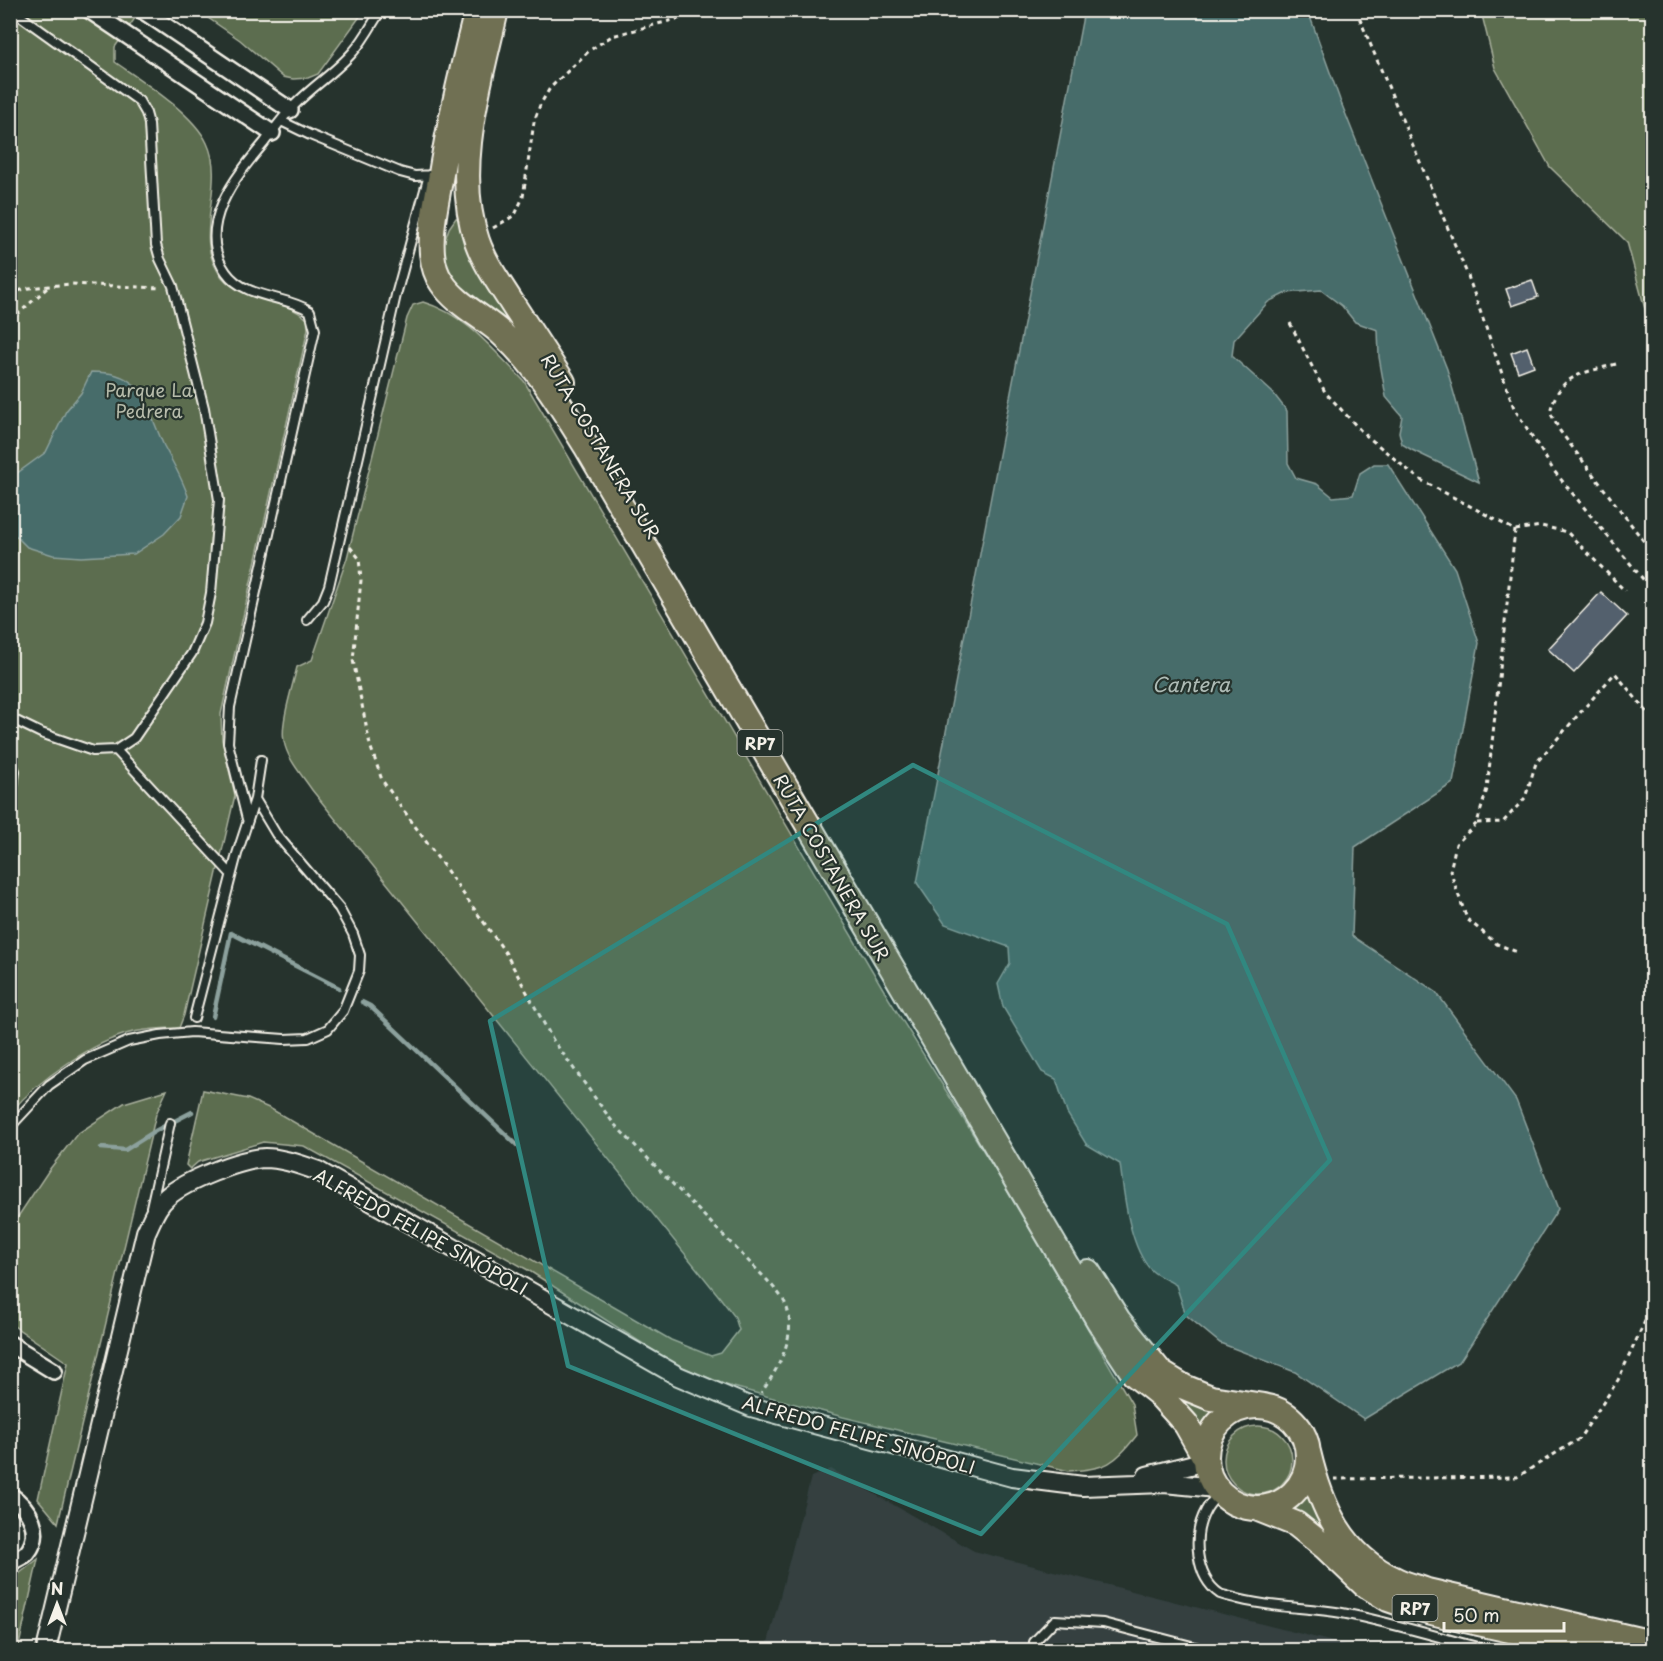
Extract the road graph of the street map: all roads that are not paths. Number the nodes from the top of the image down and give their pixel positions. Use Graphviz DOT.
graph roads {
  1 [pos="12,10"];
  2 [pos="89,10"];
  3 [pos="142,10"];
  4 [pos="381,10"];
  5 [pos="477,10"];
  6 [pos="496,10"];
  7 [pos="281,121"];
  8 [pos="449,175"];
  9 [pos="307,620"];
  10 [pos="10,718"];
  11 [pos="116,750"];
  12 [pos="10,760"];
  13 [pos="261,760"];
  14 [pos="255,799"];
  15 [pos="10,812"];
  16 [pos="247,819"];
  17 [pos="231,874"];
  18 [pos="194,1018"];
  19 [pos="170,1123"];
  20 [pos="10,1127"];
  21 [pos="146,1232"];
  22 [pos="10,1344"];
  23 [pos="54,1371"];
  24 [pos="1264,1406"];
  25 [pos="1308,1452"];
  26 [pos="1205,1459"];
  27 [pos="1083,1486"];
  28 [pos="1218,1490"];
  29 [pos="10,1495"];
  30 [pos="1256,1508"];
  31 [pos="10,1563"];
  32 [pos="1653,1643"];
  33 [pos="46,1650"];
  34 [pos="1035,1650"];
  35 [pos="1207,1650"];
  36 [pos="1488,1650"];
  37 [pos="1600,1650"];
  1 -- 11 [label="lane"];
  2 -- 7 [label="street"];
  3 -- 7 [label="street"];
  4 -- 7 [label="lane"];
  5 -- 8 [label="main road, RUTA COSTANERA SUR / RP7"];
  6 -- 8 [label="main road, RUTA COSTANERA SUR / RP7"];
  7 -- 8 [label="lane"];
  7 -- 16 [label="lane"];
  8 -- 9 [label="lane"];
  8 -- 24 [label="main road, RUTA COSTANERA SUR / RP7"];
  8 -- 26 [label="main road, RUTA COSTANERA SUR / RP7"];
  10 -- 11 [label="lane"];
  11 -- 17 [label="lane"];
  12 -- 15 [label="lane"];
  13 -- 14 [label="lane"];
  14 -- 16 [label="lane"];
  14 -- 20 [label="lane"];
  16 -- 17 [label="lane"];
  17 -- 18 [label="lane"];
  19 -- 21 [label="lane"];
  21 -- 27 [label="street, ALFREDO FELIPE SINÓPOLI"];
  21 -- 33 [label="street, ALFREDO FELIPE SINÓPOLI"];
  22 -- 23 [label="street"];
  24 -- 25 [label="main road, RUTA COSTANERA SUR / RP7"];
  24 -- 26 [label="main road"];
  25 -- 30 [label="main road"];
  25 -- 32 [label="main road, RUTA COSTANERA SUR / RP7"];
  26 -- 27 [label="street"];
  26 -- 28 [label="main road, RUTA COSTANERA SUR / RP7"];
  27 -- 28 [label="street"];
  28 -- 30 [label="main road, RP7"];
  28 -- 36 [label="lane"];
  29 -- 31 [label="street"];
  30 -- 37 [label="main road, RP7"];
  34 -- 35 [label="lane"];
}
